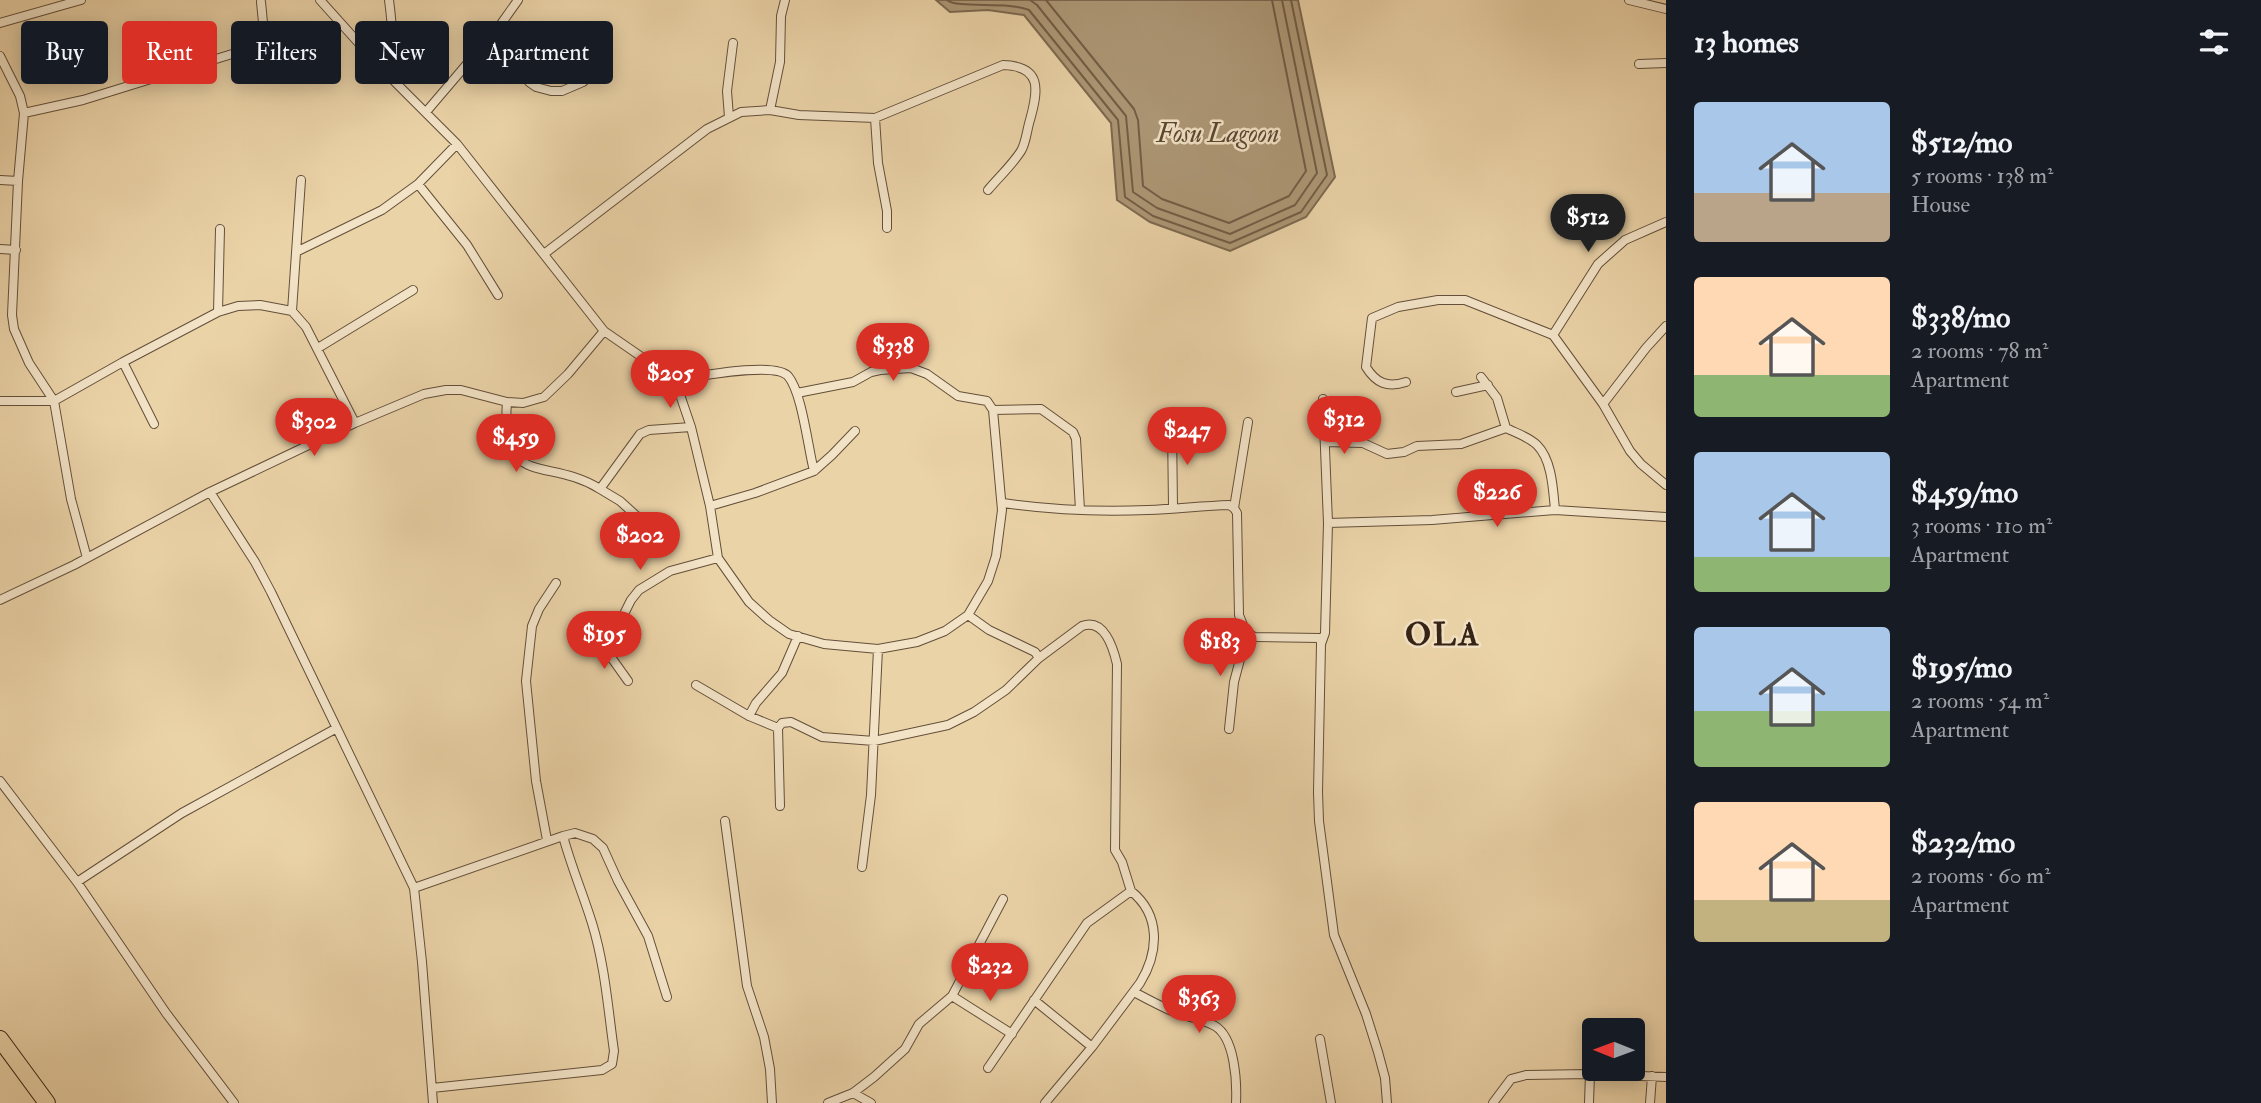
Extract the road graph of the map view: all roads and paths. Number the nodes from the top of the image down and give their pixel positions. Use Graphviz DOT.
graph roads {
  1 [pos="81,0"];
  2 [pos="320,0"];
  3 [pos="389,0"];
  4 [pos="518,0"];
  5 [pos="785,0"];
  6 [pos="1629,0"];
  7 [pos="263,1"];
  8 [pos="1666,9"];
  9 [pos="391,21"];
  10 [pos="502,21"];
  11 [pos="0,23"];
  12 [pos="355,39"];
  13 [pos="733,43"];
  14 [pos="0,56"];
  15 [pos="1666,63"];
  16 [pos="1640,64"];
  17 [pos="463,69"];
  18 [pos="397,84"];
  19 [pos="532,84"];
  20 [pos="578,84"];
  21 [pos="770,110"];
  22 [pos="24,113"];
  23 [pos="426,113"];
  24 [pos="729,117"];
  25 [pos="875,118"];
  26 [pos="457,144"];
  27 [pos="0,180"];
  28 [pos="302,180"];
  29 [pos="18,181"];
  30 [pos="418,184"];
  31 [pos="988,190"];
  32 [pos="1666,222"];
  33 [pos="887,228"];
  34 [pos="219,229"];
  35 [pos="0,249"];
  36 [pos="16,250"];
  37 [pos="298,251"];
  38 [pos="544,254"];
  39 [pos="413,290"];
  40 [pos="498,295"];
  41 [pos="292,311"];
  42 [pos="218,312"];
  43 [pos="1666,326"];
  44 [pos="604,331"];
  45 [pos="1553,335"];
  46 [pos="318,348"];
  47 [pos="122,362"];
  48 [pos="1481,377"];
  49 [pos="676,380"];
  50 [pos="1406,382"];
  51 [pos="1488,386"];
  52 [pos="797,393"];
  53 [pos="1456,393"];
  54 [pos="1323,399"];
  55 [pos="0,401"];
  56 [pos="54,401"];
  57 [pos="507,402"];
  58 [pos="1603,404"];
  59 [pos="993,410"];
  60 [pos="1248,422"];
  61 [pos="355,423"];
  62 [pos="154,424"];
  63 [pos="1172,426"];
  64 [pos="691,427"];
  65 [pos="1506,428"];
  66 [pos="855,431"];
  67 [pos="1325,442"];
  68 [pos="814,471"];
  69 [pos="1666,485"];
  70 [pos="600,489"];
  71 [pos="210,492"];
  72 [pos="1003,503"];
  73 [pos="710,506"];
  74 [pos="1173,507"];
  75 [pos="1234,508"];
  76 [pos="1080,510"];
  77 [pos="1555,510"];
  78 [pos="1666,517"];
  79 [pos="641,520"];
  80 [pos="1328,523"];
  81 [pos="87,558"];
  82 [pos="718,558"];
  83 [pos="556,583"];
  84 [pos="0,600"];
  85 [pos="968,615"];
  86 [pos="580,622"];
  87 [pos="1247,633"];
  88 [pos="798,636"];
  89 [pos="601,643"];
  90 [pos="1321,644"];
  91 [pos="878,649"];
  92 [pos="1039,658"];
  93 [pos="628,681"];
  94 [pos="696,685"];
  95 [pos="749,716"];
  96 [pos="778,728"];
  97 [pos="335,729"];
  98 [pos="1229,729"];
  99 [pos="874,740"];
  100 [pos="0,781"];
  101 [pos="780,806"];
  102 [pos="725,821"];
  103 [pos="563,836"];
  104 [pos="547,840"];
  105 [pos="862,867"];
  106 [pos="77,882"];
  107 [pos="414,888"];
  108 [pos="1131,891"];
  109 [pos="1003,899"];
  110 [pos="1134,992"];
  111 [pos="952,996"];
  112 [pos="667,997"];
  113 [pos="1034,1000"];
  114 [pos="1012,1034"];
  115 [pos="0,1039"];
  116 [pos="1320,1039"];
  117 [pos="1092,1047"];
  118 [pos="988,1068"];
  119 [pos="1582,1074"];
  120 [pos="1645,1076"];
  121 [pos="1652,1076"];
  122 [pos="1666,1077"];
  123 [pos="1590,1082"];
  124 [pos="432,1088"];
  125 [pos="853,1093"];
  126 [pos="47,1103"];
  127 [pos="234,1103"];
  128 [pos="433,1103"];
  129 [pos="772,1103"];
  130 [pos="828,1103"];
  131 [pos="871,1103"];
  132 [pos="1045,1103"];
  133 [pos="1237,1103"];
  134 [pos="1331,1103"];
  135 [pos="1387,1103"];
  136 [pos="1493,1103"];
  137 [pos="1589,1103"];
  138 [pos="1650,1103"];
  1 -- 11 [label="street"];
  2 -- 12 [label="street"];
  3 -- 9 [label="street"];
  4 -- 10 [label="street"];
  5 -- 21 [label="street"];
  6 -- 8 [label="street"];
  7 -- 22 [label="street"];
  13 -- 24 [label="street"];
  14 -- 22 [label="street"];
  15 -- 16 [label="street"];
  17 -- 23 [label="street"];
  18 -- 23 [label="street"];
  19 -- 20 [label="street"];
  21 -- 24 [label="street"];
  21 -- 25 [label="street"];
  22 -- 29 [label="street"];
  23 -- 26 [label="street"];
  24 -- 38 [label="street"];
  25 -- 31 [label="street"];
  25 -- 33 [label="street"];
  26 -- 30 [label="street"];
  26 -- 38 [label="street"];
  27 -- 29 [label="street"];
  28 -- 37 [label="street"];
  29 -- 36 [label="street"];
  30 -- 37 [label="street"];
  30 -- 40 [label="street"];
  32 -- 45 [label="street"];
  34 -- 42 [label="street"];
  35 -- 36 [label="street"];
  36 -- 56 [label="street"];
  37 -- 41 [label="street"];
  38 -- 44 [label="street"];
  39 -- 46 [label="street"];
  41 -- 42 [label="street"];
  41 -- 46 [label="street"];
  42 -- 47 [label="street"];
  43 -- 58 [label="street"];
  44 -- 49 [label="street"];
  44 -- 57 [label="street"];
  45 -- 50 [label="street"];
  45 -- 58 [label="street"];
  46 -- 61 [label="street"];
  47 -- 56 [label="street"];
  47 -- 62 [label="street"];
  48 -- 51 [label="street"];
  49 -- 52 [label="street"];
  49 -- 64 [label="street"];
  51 -- 53 [label="street"];
  51 -- 65 [label="street"];
  52 -- 59 [label="street"];
  52 -- 68 [label="street"];
  54 -- 67 [label="street"];
  55 -- 56 [label="street"];
  56 -- 81 [label="street"];
  57 -- 61 [label="street"];
  57 -- 70 [label="street"];
  58 -- 69 [label="street"];
  59 -- 72 [label="street"];
  59 -- 76 [label="street"];
  60 -- 75 [label="street"];
  61 -- 71 [label="street"];
  63 -- 74 [label="street"];
  64 -- 70 [label="street"];
  64 -- 73 [label="street"];
  65 -- 67 [label="street"];
  65 -- 77 [label="street"];
  66 -- 68 [label="street"];
  67 -- 80 [label="street"];
  68 -- 73 [label="street"];
  70 -- 79 [label="street"];
  71 -- 81 [label="street"];
  71 -- 97 [label="street"];
  72 -- 76 [label="street"];
  72 -- 85 [label="street"];
  73 -- 82 [label="street"];
  74 -- 75 [label="street"];
  74 -- 76 [label="street"];
  75 -- 87 [label="street"];
  77 -- 78 [label="street"];
  77 -- 80 [label="street"];
  80 -- 90 [label="street"];
  81 -- 84 [label="street"];
  82 -- 88 [label="street"];
  82 -- 89 [label="street"];
  83 -- 104 [label="street"];
  85 -- 91 [label="street"];
  85 -- 92 [label="street"];
  86 -- 89 [label="street"];
  87 -- 90 [label="street"];
  87 -- 98 [label="street"];
  88 -- 91 [label="street"];
  88 -- 95 [label="street"];
  89 -- 93 [label="street"];
  90 -- 135 [label="street"];
  91 -- 99 [label="street"];
  92 -- 99 [label="street"];
  92 -- 108 [label="street"];
  94 -- 95 [label="street"];
  95 -- 96 [label="street"];
  96 -- 99 [label="street"];
  96 -- 101 [label="street"];
  97 -- 106 [label="street"];
  97 -- 107 [label="street"];
  99 -- 105 [label="street"];
  100 -- 106 [label="street"];
  102 -- 129 [label="street"];
  103 -- 104 [label="street"];
  103 -- 112 [label="street"];
  103 -- 124 [label="street"];
  104 -- 107 [label="street"];
  106 -- 127 [label="street"];
  107 -- 124 [label="street"];
  108 -- 110 [label="street"];
  108 -- 113 [label="street"];
  109 -- 111 [label="street"];
  110 -- 117 [label="street"];
  110 -- 133 [label="street"];
  111 -- 114 [label="street"];
  111 -- 125 [label="street"];
  113 -- 114 [label="street"];
  113 -- 117 [label="street"];
  114 -- 118 [label="street"];
  115 -- 126 [label="highway"];
  116 -- 134 [label="street"];
  117 -- 132 [label="street"];
  119 -- 136 [label="street"];
  120 -- 121 [label="street"];
  121 -- 122 [label="street"];
  121 -- 138 [label="street"];
  123 -- 137 [label="street"];
  124 -- 128 [label="street"];
  125 -- 130 [label="street"];
  125 -- 131 [label="street"];
}
